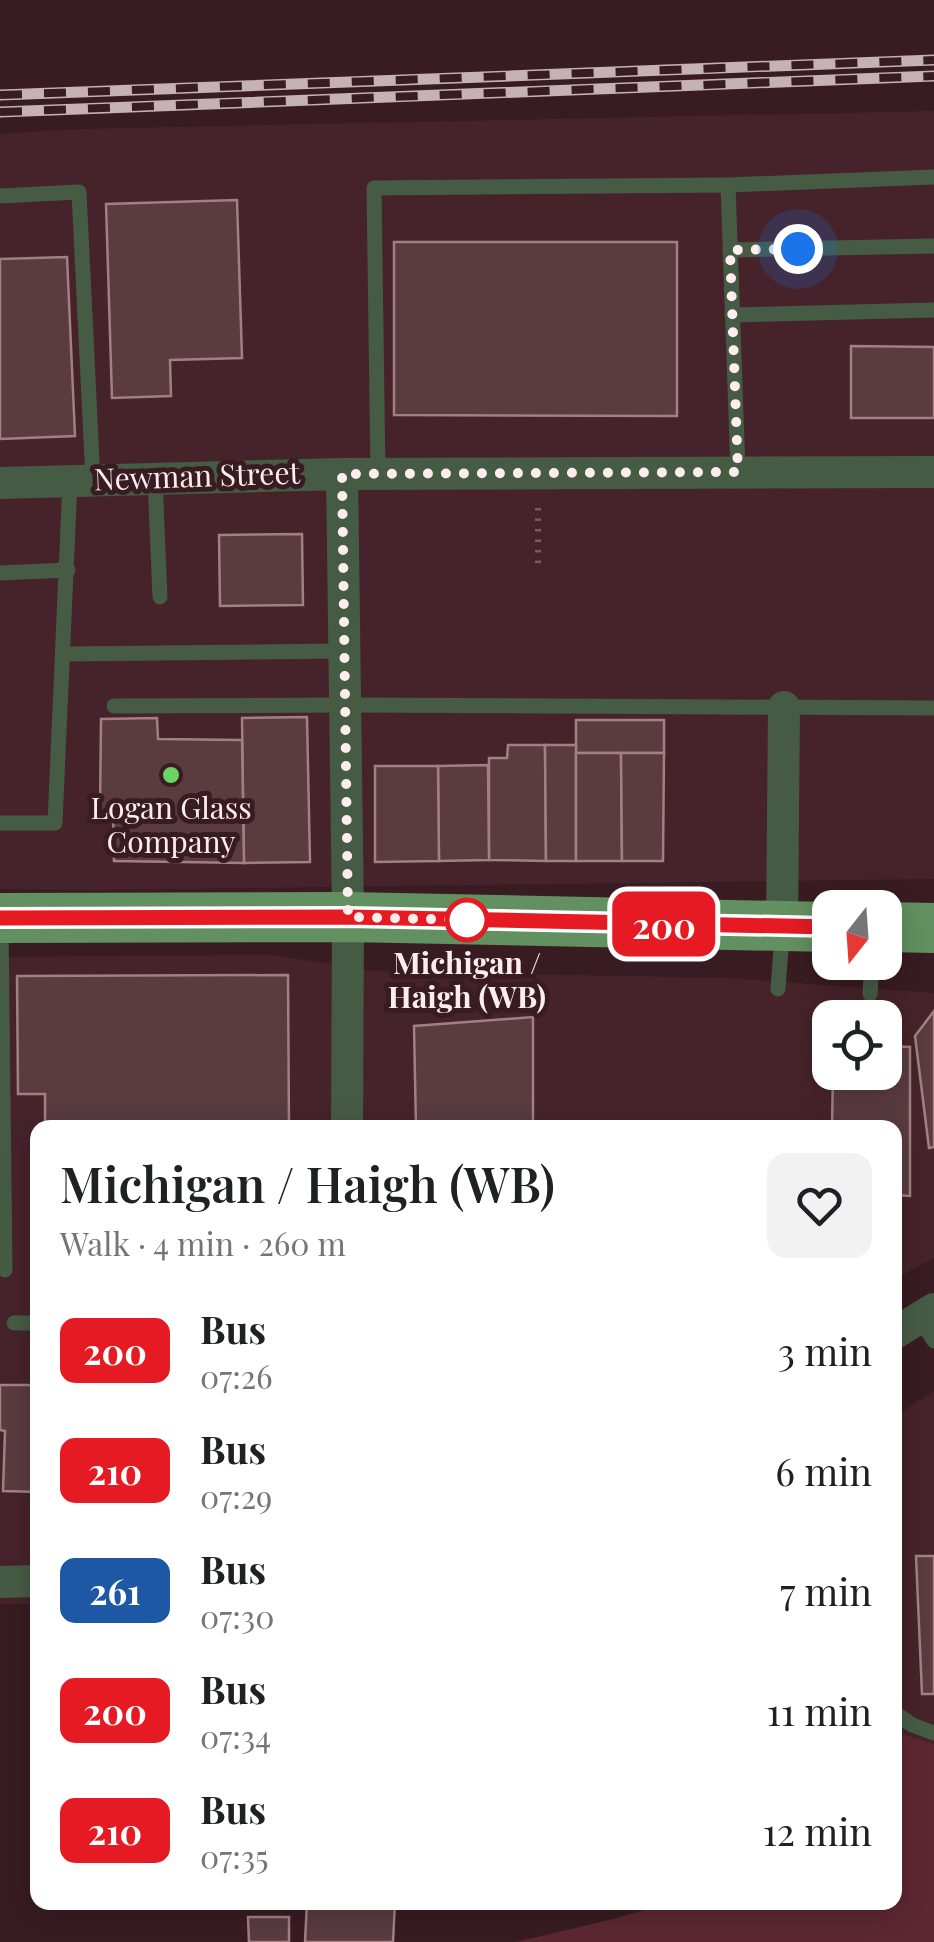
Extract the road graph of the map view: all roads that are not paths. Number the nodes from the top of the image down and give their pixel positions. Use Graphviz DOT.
graph roads {
  1 [pos="934,177"];
  2 [pos="728,185"];
  3 [pos="0,196"];
  4 [pos="934,246"];
  5 [pos="730,250"];
  6 [pos="934,310"];
  7 [pos="732,315"];
  8 [pos="738,472"];
  9 [pos="934,472"];
  10 [pos="342,474"];
  11 [pos="378,474"];
  12 [pos="155,479"];
  13 [pos="82,481"];
  14 [pos="0,482"];
  15 [pos="68,570"];
  16 [pos="0,573"];
  17 [pos="160,596"];
  18 [pos="344,651"];
  19 [pos="63,654"];
  20 [pos="345,704"];
  21 [pos="114,706"];
  22 [pos="784,707"];
  23 [pos="934,708"];
  24 [pos="0,824"];
  25 [pos="348,917"];
  26 [pos="0,918"];
  27 [pos="806,926"];
  28 [pos="902,927"];
  29 [pos="934,928"];
  30 [pos="871,980"];
  31 [pos="778,989"];
  32 [pos="870,994"];
  33 [pos="347,1120"];
  34 [pos="5,1270"];
  35 [pos="14,1323"];
  36 [pos="30,1323"];
  37 [pos="30,1581"];
  38 [pos="0,1582"];
  39 [pos="902,1718"];
  40 [pos="934,1732"];
  1 -- 2 [label="lane"];
  2 -- 5 [label="lane"];
  2 -- 11 [label="lane"];
  3 -- 13 [label="lane"];
  4 -- 5 [label="lane"];
  5 -- 7 [label="lane"];
  6 -- 7 [label="lane"];
  7 -- 8 [label="lane"];
  8 -- 9 [label="street, Newman Street"];
  8 -- 11 [label="street, Newman Street"];
  10 -- 11 [label="street, Newman Street"];
  10 -- 12 [label="street, Newman Street"];
  10 -- 18 [label="street"];
  12 -- 13 [label="street, Newman Street"];
  12 -- 17 [label="lane"];
  13 -- 14 [label="street, Newman Street"];
  13 -- 15 [label="lane"];
  15 -- 16 [label="lane"];
  15 -- 19 [label="lane"];
  18 -- 19 [label="lane"];
  18 -- 20 [label="street"];
  19 -- 24 [label="lane"];
  20 -- 21 [label="lane"];
  20 -- 22 [label="lane"];
  20 -- 25 [label="street"];
  22 -- 23 [label="lane"];
  22 -- 27 [label="street"];
  25 -- 26 [label="main road"];
  25 -- 27 [label="main road"];
  25 -- 33 [label="street"];
  26 -- 34 [label="lane"];
  27 -- 31 [label="lane"];
  28 -- 29 [label="main road"];
  30 -- 32 [label="lane"];
  35 -- 36 [label="lane"];
  37 -- 38 [label="street"];
  39 -- 40 [label="lane"];
}
